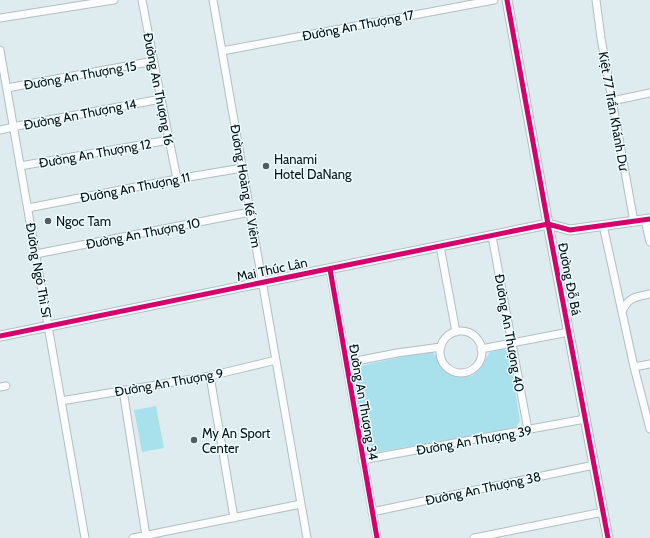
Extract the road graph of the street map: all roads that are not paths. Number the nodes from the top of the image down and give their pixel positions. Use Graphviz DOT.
graph roads {
  1 [pos="114,0"];
  2 [pos="142,0"];
  3 [pos="213,0"];
  4 [pos="494,0"];
  5 [pos="508,0"];
  6 [pos="596,0"];
  7 [pos="0,18"];
  8 [pos="0,50"];
  9 [pos="222,51"];
  10 [pos="1,61"];
  11 [pos="154,61"];
  12 [pos="7,88"];
  13 [pos="650,93"];
  14 [pos="161,99"];
  15 [pos="612,101"];
  16 [pos="14,127"];
  17 [pos="0,130"];
  18 [pos="169,140"];
  19 [pos="20,166"];
  20 [pos="242,168"];
  21 [pos="177,179"];
  22 [pos="28,208"];
  23 [pos="250,212"];
  24 [pos="647,220"];
  25 [pos="634,222"];
  26 [pos="548,224"];
  27 [pos="603,225"];
  28 [pos="492,236"];
  29 [pos="650,242"];
  30 [pos="440,246"];
  31 [pos="36,254"];
  32 [pos="330,269"];
  33 [pos="262,283"];
  34 [pos="650,294"];
  35 [pos="622,312"];
  36 [pos="48,326"];
  37 [pos="456,332"];
  38 [pos="569,332"];
  39 [pos="0,336"];
  40 [pos="512,343"];
  41 [pos="441,346"];
  42 [pos="482,349"];
  43 [pos="276,360"];
  44 [pos="346,363"];
  45 [pos="650,364"];
  46 [pos="634,367"];
  47 [pos="210,376"];
  48 [pos="123,390"];
  49 [pos="61,401"];
  50 [pos="585,419"];
  51 [pos="650,429"];
  52 [pos="528,430"];
  53 [pos="362,460"];
  54 [pos="594,465"];
  55 [pos="301,504"];
  56 [pos="372,512"];
  57 [pos="603,512"];
  58 [pos="234,518"];
  59 [pos="146,536"];
  60 [pos="85,538"];
  61 [pos="133,538"];
  62 [pos="307,538"];
  63 [pos="376,538"];
  64 [pos="474,538"];
  65 [pos="608,538"];
  1 -- 7 [label="street"];
  2 -- 11 [label="street, Đường An Thượng 16"];
  3 -- 9 [label="street, Đường Hoàng Kế Viêm"];
  4 -- 9 [label="street, Đường An Thượng 17"];
  5 -- 26 [label="street, Đường Đỗ Bá"];
  6 -- 15 [label="street, Kiệt 77 Trần Khánh Dư"];
  8 -- 10 [label="street, Đường Ngô Thì Sĩ"];
  9 -- 20 [label="street, Đường Hoàng Kế Viêm"];
  10 -- 12 [label="street, Đường Ngô Thì Sĩ"];
  11 -- 12 [label="street, Đường An Thượng 15"];
  11 -- 14 [label="street, Đường An Thượng 16"];
  12 -- 16 [label="street, Đường Ngô Thì Sĩ"];
  13 -- 15 [label="street"];
  14 -- 16 [label="street, Đường An Thượng 14"];
  14 -- 18 [label="street, Đường An Thượng 16"];
  15 -- 25 [label="street, Kiệt 77 Trần Khánh Dư"];
  16 -- 17 [label="street, Đường An Thượng 14"];
  16 -- 19 [label="street, Đường Ngô Thì Sĩ"];
  18 -- 19 [label="street, Đường An Thượng 12"];
  18 -- 21 [label="street, Đường An Thượng 16"];
  19 -- 22 [label="street, Đường Ngô Thì Sĩ"];
  20 -- 21 [label="street, Đường An Thượng 11"];
  20 -- 23 [label="street, Đường Hoàng Kế Viêm"];
  21 -- 22 [label="street, Đường An Thượng 11"];
  22 -- 31 [label="street, Đường Ngô Thì Sĩ"];
  23 -- 31 [label="street, Đường An Thượng 10"];
  23 -- 33 [label="street, Đường Hoàng Kế Viêm"];
  24 -- 25 [label="street"];
  24 -- 29 [label="street"];
  25 -- 27 [label="street"];
  26 -- 27 [label="street"];
  26 -- 28 [label="street, Mai Thúc Lân"];
  26 -- 38 [label="street, Đường Đỗ Bá"];
  27 -- 35 [label="street"];
  28 -- 30 [label="street, Mai Thúc Lân"];
  28 -- 40 [label="street, Đường An Thượng 40"];
  30 -- 32 [label="street, Mai Thúc Lân"];
  30 -- 37 [label="street"];
  31 -- 36 [label="street, Đường Ngô Thì Sĩ"];
  32 -- 33 [label="street, Mai Thúc Lân"];
  32 -- 44 [label="street, Đường An Thượng 34"];
  33 -- 36 [label="street, Mai Thúc Lân"];
  33 -- 43 [label="street, Đường Hoàng Kế Viêm"];
  34 -- 35 [label="street"];
  35 -- 46 [label="street"];
  36 -- 39 [label="street, Mai Thúc Lân"];
  36 -- 49 [label="street, Đường Ngô Thì Sĩ"];
  37 -- 41 [label="street"];
  37 -- 42 [label="street"];
  38 -- 40 [label="street"];
  38 -- 50 [label="street, Đường Đỗ Bá"];
  40 -- 42 [label="street"];
  40 -- 52 [label="street, Đường An Thượng 40"];
  41 -- 42 [label="street"];
  41 -- 44 [label="street"];
  43 -- 47 [label="street, Đường An Thượng 9"];
  43 -- 55 [label="street, Đường Hoàng Kế Viêm"];
  44 -- 53 [label="street, Đường An Thượng 34"];
  45 -- 46 [label="street"];
  46 -- 51 [label="street"];
  47 -- 48 [label="street, Đường An Thượng 9"];
  47 -- 58 [label="street"];
  48 -- 49 [label="street, Đường An Thượng 9"];
  48 -- 59 [label="street"];
  49 -- 60 [label="street, Đường Ngô Thì Sĩ"];
  50 -- 52 [label="street, Đường An Thượng 39"];
  50 -- 54 [label="street, Đường Đỗ Bá"];
  52 -- 53 [label="street, Đường An Thượng 39"];
  53 -- 56 [label="street, Đường An Thượng 34"];
  54 -- 56 [label="street, Đường An Thượng 38"];
  54 -- 57 [label="street, Đường Đỗ Bá"];
  55 -- 58 [label="street"];
  55 -- 62 [label="street, Đường Hoàng Kế Viêm"];
  56 -- 63 [label="street, Đường An Thượng 34"];
  57 -- 64 [label="street"];
  57 -- 65 [label="street, Đường Đỗ Bá"];
  58 -- 59 [label="street"];
  59 -- 61 [label="street"];
}
